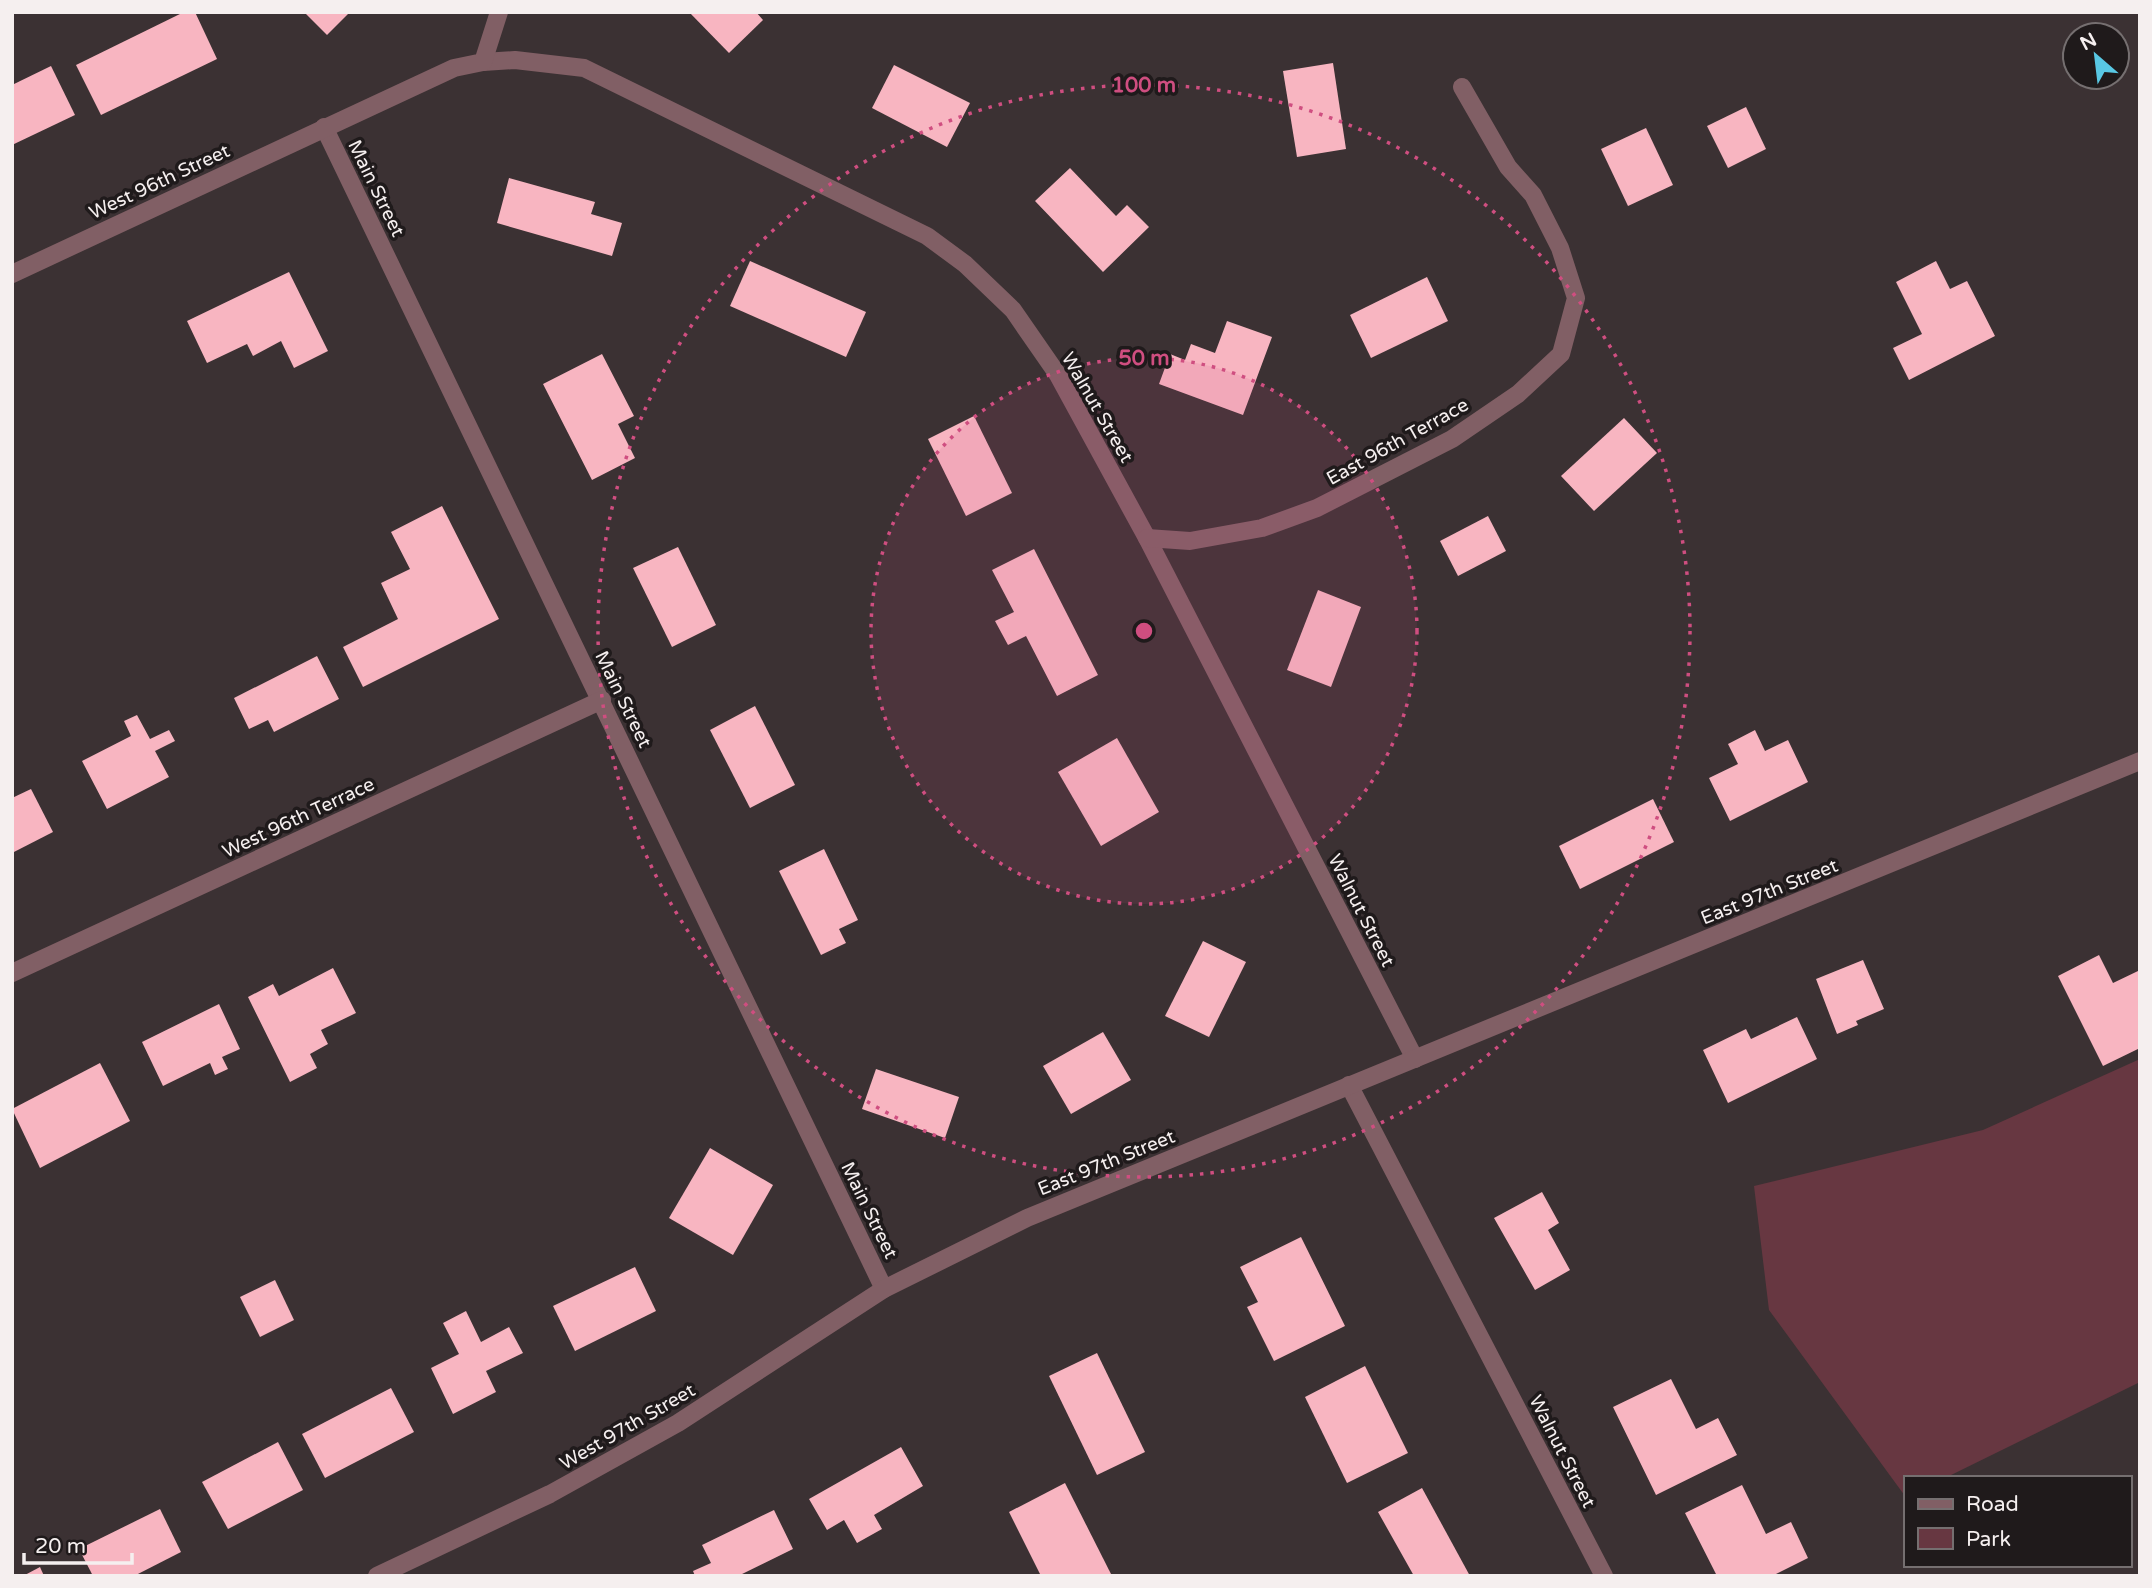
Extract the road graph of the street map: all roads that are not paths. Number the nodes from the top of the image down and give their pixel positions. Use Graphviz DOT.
graph roads {
  1 [pos="499,12"];
  2 [pos="483,62"];
  3 [pos="1462,87"];
  4 [pos="324,127"];
  5 [pos="12,274"];
  6 [pos="1147,538"];
  7 [pos="602,700"];
  8 [pos="2140,761"];
  9 [pos="12,973"];
  10 [pos="1415,1059"];
  11 [pos="1349,1085"];
  12 [pos="884,1289"];
  13 [pos="377,1576"];
  14 [pos="1604,1576"];
  1 -- 2 [label="street"];
  2 -- 4 [label="street, Walnut Street"];
  2 -- 6 [label="street, Walnut Street"];
  3 -- 6 [label="street, East 96th Terrace"];
  4 -- 5 [label="street, West 96th Street"];
  4 -- 7 [label="street, Main Street"];
  6 -- 10 [label="street, Walnut Street"];
  7 -- 9 [label="street, West 96th Terrace"];
  7 -- 12 [label="street, Main Street"];
  8 -- 10 [label="street, East 97th Street"];
  10 -- 11 [label="street, East 97th Street"];
  11 -- 12 [label="street, East 97th Street"];
  11 -- 14 [label="street, Walnut Street"];
  12 -- 13 [label="street, West 97th Street"];
}
